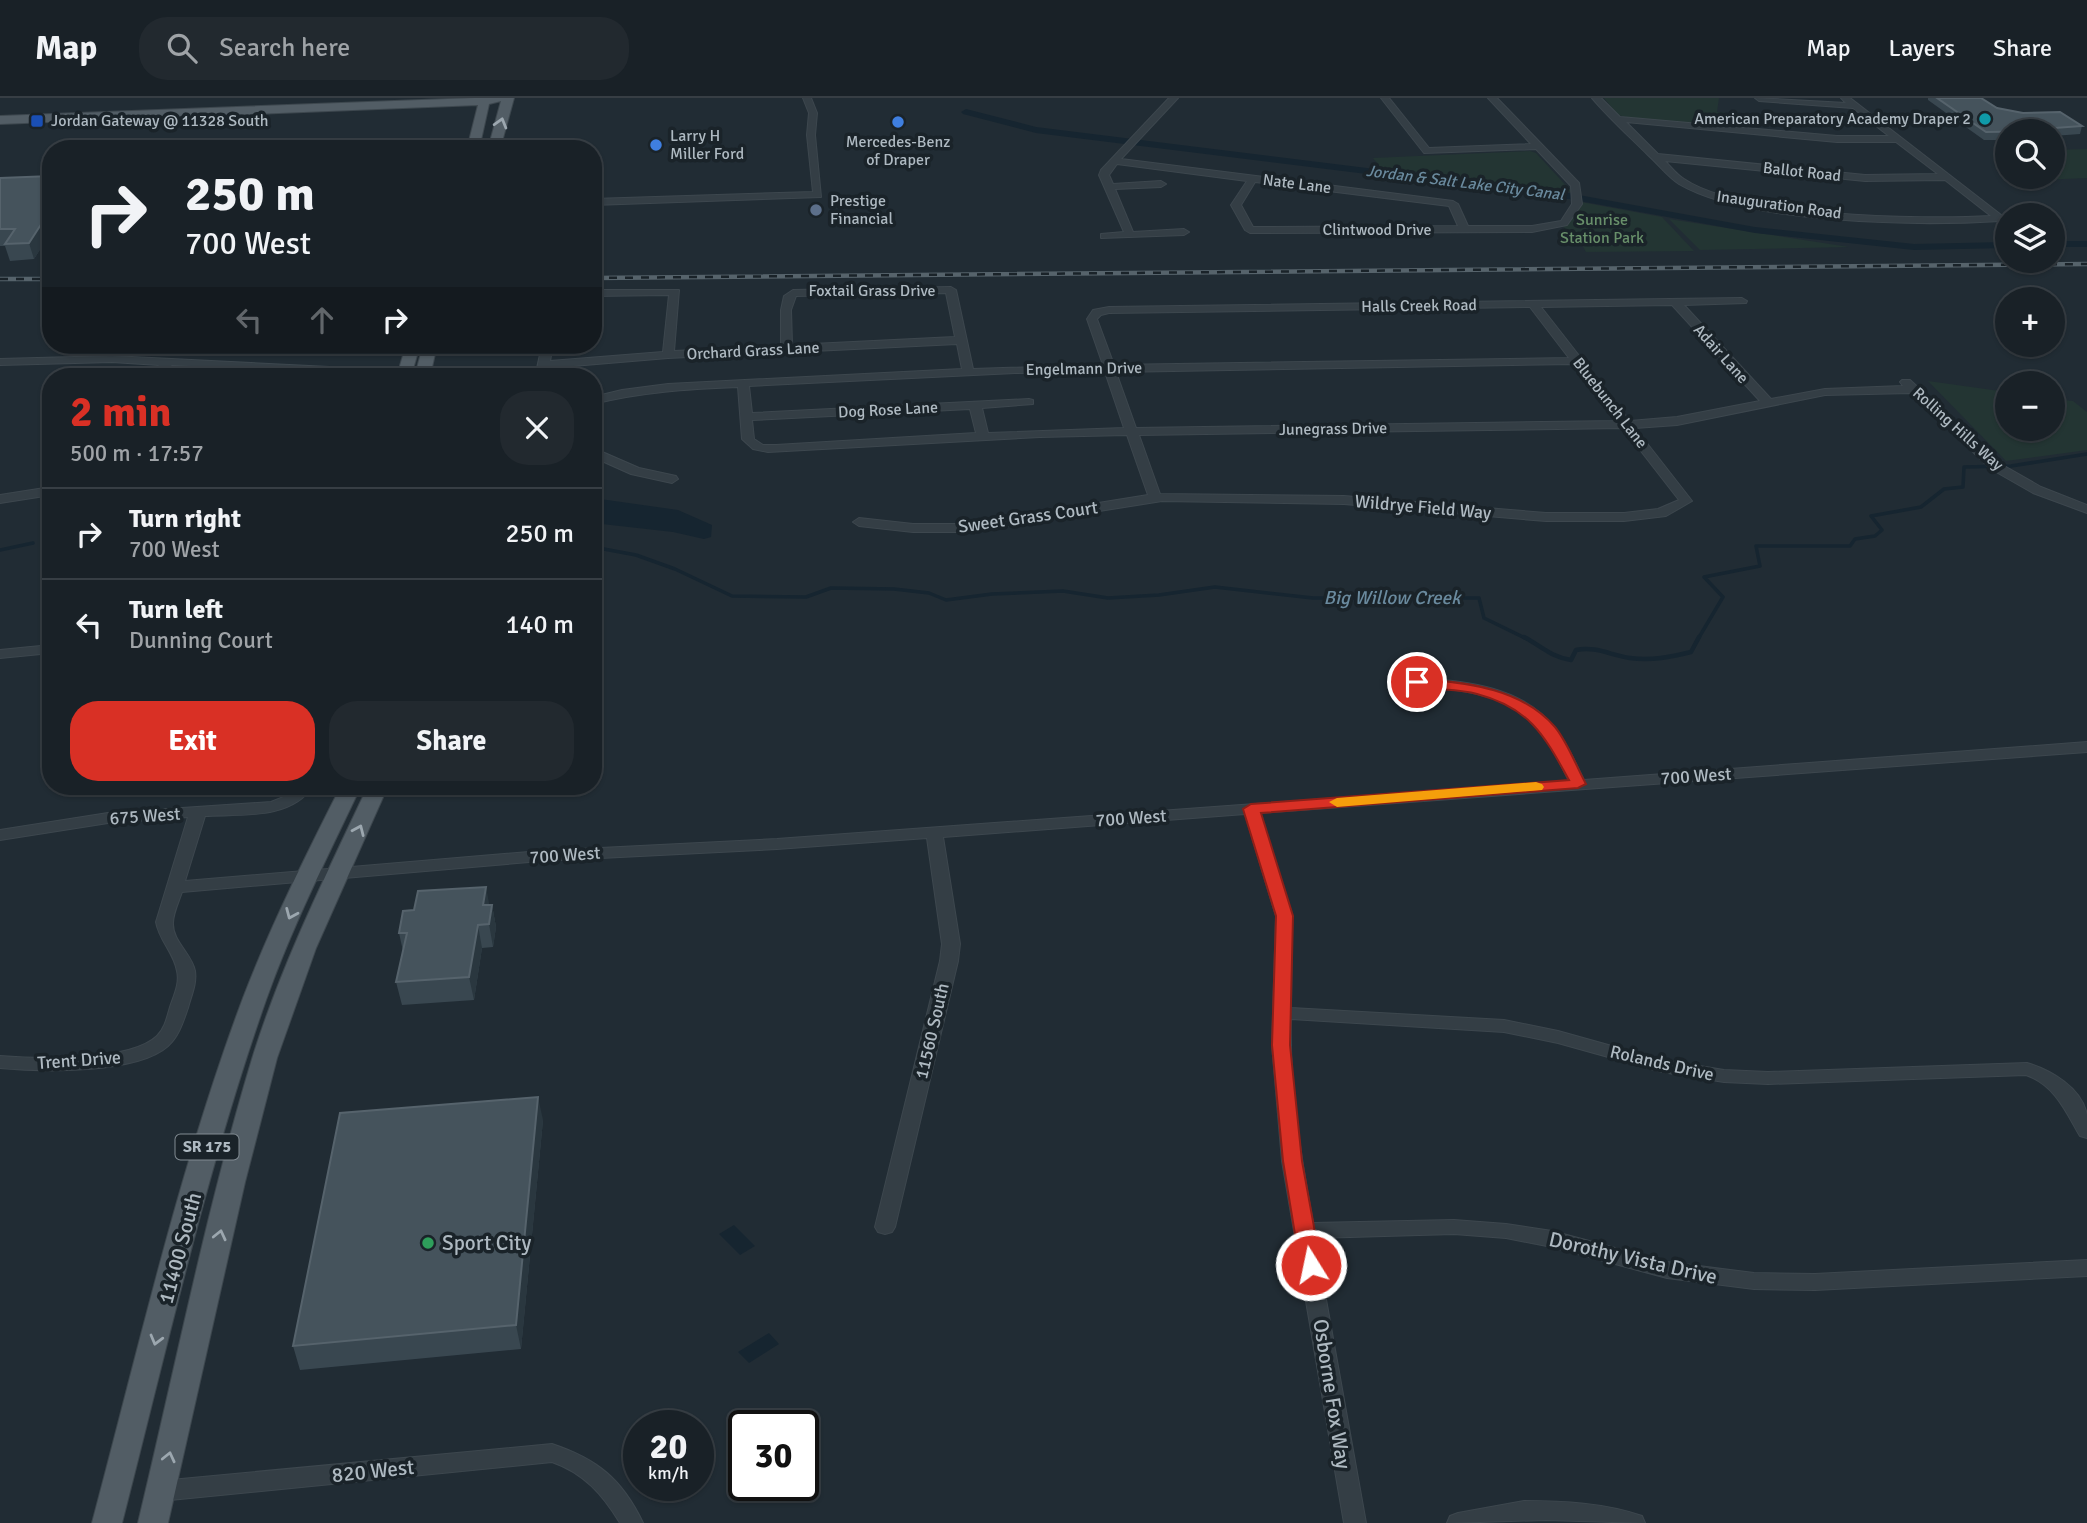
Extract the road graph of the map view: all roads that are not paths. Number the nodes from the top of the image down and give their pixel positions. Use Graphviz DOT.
graph roads {
  1 [pos="414,98"];
  2 [pos="501,98"];
  3 [pos="508,98"];
  4 [pos="807,98"];
  5 [pos="1174,98"];
  6 [pos="1385,98"];
  7 [pos="1492,98"];
  8 [pos="1596,98"];
  9 [pos="1759,98"];
  10 [pos="1845,98"];
  11 [pos="485,99"];
  12 [pos="1855,106"];
  13 [pos="0,114"];
  14 [pos="1617,119"];
  15 [pos="0,120"];
  16 [pos="1899,139"];
  17 [pos="475,140"];
  18 [pos="496,140"];
  19 [pos="1537,146"];
  20 [pos="1656,157"];
  21 [pos="1114,161"];
  22 [pos="1949,177"];
  23 [pos="1253,178"];
  24 [pos="1161,184"];
  25 [pos="1109,187"];
  26 [pos="602,202"];
  27 [pos="1464,229"];
  28 [pos="1184,232"];
  29 [pos="1129,235"];
  30 [pos="1105,236"];
  31 [pos="602,293"];
  32 [pos="1742,301"];
  33 [pos="1675,302"];
  34 [pos="1534,304"];
  35 [pos="963,340"];
  36 [pos="787,349"];
  37 [pos="668,355"];
  38 [pos="1577,361"];
  39 [pos="0,362"];
  40 [pos="169,362"];
  41 [pos="162,368"];
  42 [pos="273,368"];
  43 [pos="566,368"];
  44 [pos="1110,368"];
  45 [pos="968,371"];
  46 [pos="743,383"];
  47 [pos="1909,386"];
  48 [pos="602,399"];
  49 [pos="1029,402"];
  50 [pos="1769,402"];
  51 [pos="975,405"];
  52 [pos="746,416"];
  53 [pos="1626,424"];
  54 [pos="1132,432"];
  55 [pos="983,437"];
  56 [pos="602,456"];
  57 [pos="672,479"];
  58 [pos="42,492"];
  59 [pos="1156,498"];
  60 [pos="0,499"];
  61 [pos="1686,501"];
  62 [pos="2087,509"];
  63 [pos="859,522"];
  64 [pos="42,650"];
  65 [pos="0,654"];
  66 [pos="1417,682"];
  67 [pos="2087,747"];
  68 [pos="1578,784"];
  69 [pos="297,795"];
  70 [pos="347,795"];
  71 [pos="374,795"];
  72 [pos="1251,809"];
  73 [pos="198,812"];
  74 [pos="934,833"];
  75 [pos="0,835"];
  76 [pos="339,874"];
  77 [pos="307,876"];
  78 [pos="175,887"];
  79 [pos="1282,1013"];
  80 [pos="0,1062"];
  81 [pos="2087,1131"];
  82 [pos="885,1227"];
  83 [pos="1305,1231"];
  84 [pos="2087,1268"];
  85 [pos="160,1492"];
  86 [pos="107,1523"];
  87 [pos="153,1523"];
  88 [pos="632,1523"];
  89 [pos="1355,1523"];
  90 [pos="1458,1523"];
  91 [pos="1634,1523"];
  1 -- 13 [label="main road"];
  2 -- 11 [label="main road"];
  18 -- 3 [label="main road, one-way"];
  4 -- 26 [label="street"];
  5 -- 21 [label="street"];
  6 -- 19 [label="street"];
  7 -- 19 [label="street"];
  8 -- 14 [label="street, Inauguration Road"];
  9 -- 12 [label="street"];
  10 -- 12 [label="street"];
  11 -- 15 [label="main road"];
  11 -- 17 [label="main road"];
  12 -- 16 [label="street"];
  14 -- 16 [label="street"];
  14 -- 20 [label="street, Inauguration Road"];
  16 -- 22 [label="street"];
  19 -- 27 [label="street, Clintwood Drive"];
  20 -- 22 [label="street, Ballot Road"];
  20 -- 22 [label="street, Inauguration Road"];
  21 -- 23 [label="street, Nate Lane"];
  21 -- 25 [label="street"];
  23 -- 27 [label="street, Nate Lane"];
  23 -- 27 [label="street, Clintwood Drive"];
  24 -- 25 [label="street"];
  25 -- 29 [label="street"];
  28 -- 29 [label="street"];
  29 -- 30 [label="street"];
  31 -- 37 [label="street"];
  32 -- 33 [label="street, Halls Creek Road"];
  33 -- 34 [label="street, Halls Creek Road"];
  33 -- 50 [label="street, Adair Lane"];
  34 -- 38 [label="street, Bluebunch Lane"];
  34 -- 44 [label="street, Halls Creek Road"];
  35 -- 36 [label="street, Orchard Grass Lane"];
  35 -- 36 [label="street, Foxtail Grass Drive"];
  35 -- 45 [label="street"];
  36 -- 37 [label="street, Orchard Grass Lane"];
  37 -- 43 [label="street, Orchard Grass Lane"];
  38 -- 44 [label="street, Engelmann Drive"];
  38 -- 53 [label="street, Bluebunch Lane"];
  39 -- 40 [label="street"];
  40 -- 41 [label="street"];
  40 -- 42 [label="street"];
  44 -- 45 [label="street, Engelmann Drive"];
  44 -- 54 [label="street"];
  45 -- 46 [label="street, Engelmann Drive"];
  46 -- 48 [label="street, Engelmann Drive"];
  46 -- 52 [label="street"];
  47 -- 50 [label="street, Junegrass Drive"];
  47 -- 62 [label="street, Rolling Hills Way"];
  49 -- 51 [label="street, Dog Rose Lane"];
  50 -- 53 [label="street, Junegrass Drive"];
  51 -- 52 [label="street, Dog Rose Lane"];
  51 -- 55 [label="street"];
  52 -- 55 [label="street, Junegrass Drive"];
  53 -- 54 [label="street, Junegrass Drive"];
  53 -- 61 [label="street, Bluebunch Lane"];
  54 -- 55 [label="street, Junegrass Drive"];
  54 -- 59 [label="street"];
  56 -- 57 [label="street"];
  58 -- 60 [label="street"];
  59 -- 61 [label="street, Wildrye Field Way"];
  59 -- 63 [label="street, Sweet Grass Court"];
  64 -- 65 [label="street"];
  66 -- 68 [label="street"];
  67 -- 68 [label="street, 700 West"];
  68 -- 72 [label="street, 700 West"];
  69 -- 73 [label="street, 675 West"];
  70 -- 77 [label="main road, 11400 South / SR 175"];
  76 -- 71 [label="main road, 11400 South / SR 175, one-way"];
  72 -- 74 [label="street, 700 West"];
  72 -- 79 [label="street, Osborne Fox Way"];
  73 -- 75 [label="street, 675 West"];
  73 -- 78 [label="street, Trent Drive"];
  74 -- 76 [label="street, 700 West"];
  74 -- 82 [label="street, 11560 South"];
  76 -- 77 [label="street, 700 West"];
  85 -- 76 [label="main road, 11400 South / SR 175, one-way"];
  77 -- 78 [label="street, 700 West"];
  77 -- 86 [label="main road, 11400 South / SR 175, one-way"];
  78 -- 80 [label="street, Trent Drive"];
  79 -- 81 [label="street, Rolands Drive"];
  79 -- 83 [label="street, Osborne Fox Way"];
  83 -- 84 [label="street, Dorothy Vista Drive"];
  83 -- 89 [label="street, Osborne Fox Way"];
  85 -- 87 [label="main road, 11400 South / SR 175"];
  85 -- 88 [label="street, 820 West"];
  90 -- 91 [label="street"];
}
